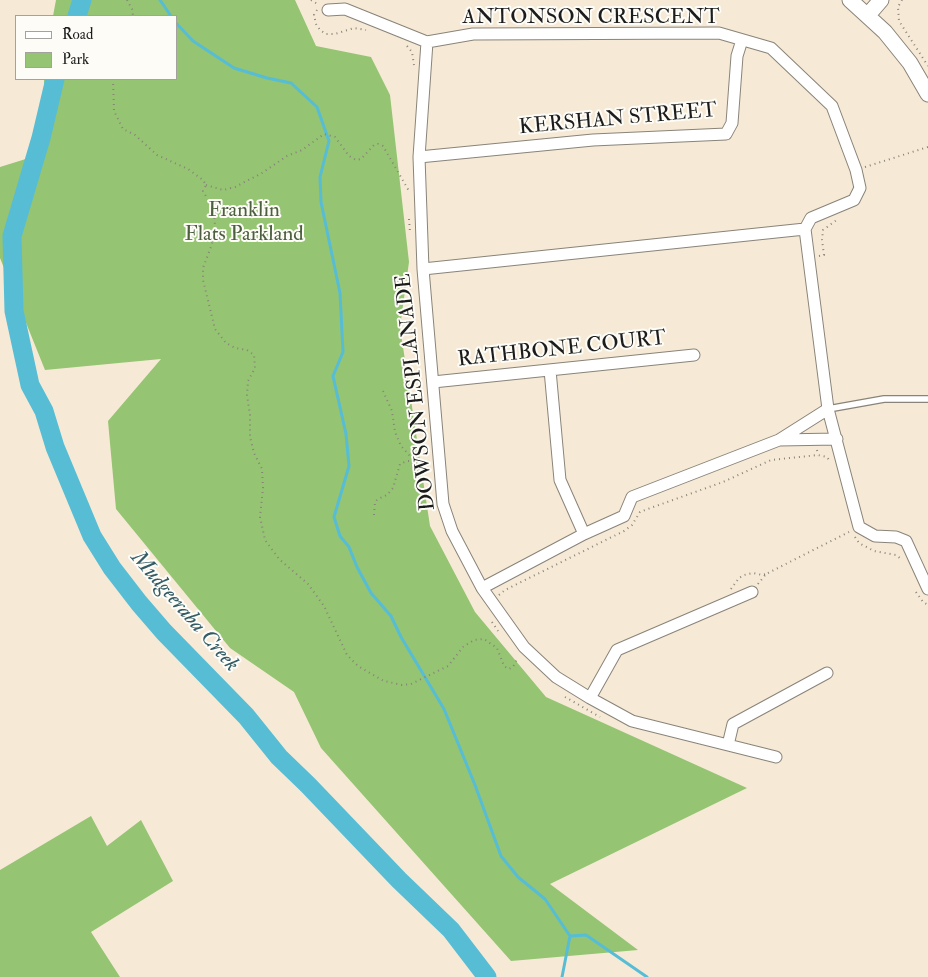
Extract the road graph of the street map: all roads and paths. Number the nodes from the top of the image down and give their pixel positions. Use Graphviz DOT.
graph roads {
  1 [pos="127,0"];
  2 [pos="850,0"];
  3 [pos="881,0"];
  4 [pos="902,0"];
  5 [pos="323,8"];
  6 [pos="133,15"];
  7 [pos="868,15"];
  8 [pos="366,30"];
  9 [pos="742,40"];
  10 [pos="401,42"];
  11 [pos="426,42"];
  12 [pos="928,66"];
  13 [pos="414,71"];
  14 [pos="113,80"];
  15 [pos="928,94"];
  16 [pos="928,148"];
  17 [pos="419,157"];
  18 [pos="856,170"];
  19 [pos="410,185"];
  20 [pos="206,186"];
  21 [pos="409,213"];
  22 [pos="805,229"];
  23 [pos="410,234"];
  24 [pos="424,269"];
  25 [pos="694,355"];
  26 [pos="550,370"];
  27 [pos="433,382"];
  28 [pos="383,391"];
  29 [pos="928,399"];
  30 [pos="828,409"];
  31 [pos="837,439"];
  32 [pos="780,440"];
  33 [pos="416,461"];
  34 [pos="832,465"];
  35 [pos="433,472"];
  36 [pos="374,515"];
  37 [pos="848,526"];
  38 [pos="851,531"];
  39 [pos="584,534"];
  40 [pos="903,561"];
  41 [pos="482,588"];
  42 [pos="928,589"];
  43 [pos="916,590"];
  44 [pos="752,592"];
  45 [pos="493,604"];
  46 [pos="928,605"];
  47 [pos="488,617"];
  48 [pos="499,633"];
  49 [pos="524,647"];
  50 [pos="827,673"];
  51 [pos="560,693"];
  52 [pos="590,698"];
  53 [pos="602,718"];
  54 [pos="728,745"];
  55 [pos="776,757"];
  1 -- 6 [label="path"];
  2 -- 7 [label="main road"];
  3 -- 7 [label="main road"];
  4 -- 12 [label="path"];
  5 -- 8 [label="path"];
  5 -- 11 [label="street"];
  7 -- 15 [label="main road"];
  9 -- 11 [label="street, ANTONSON CRESCENT"];
  9 -- 17 [label="street, KERSHAN STREET"];
  9 -- 18 [label="street, ANTONSON CRESCENT"];
  10 -- 13 [label="path"];
  11 -- 17 [label="street, DOWSON ESPLANADE"];
  14 -- 20 [label="path"];
  16 -- 18 [label="path"];
  17 -- 24 [label="street, DOWSON ESPLANADE"];
  18 -- 22 [label="street, ANTONSON CRESCENT"];
  19 -- 20 [label="path"];
  20 -- 49 [label="path"];
  21 -- 23 [label="path"];
  22 -- 24 [label="street"];
  22 -- 30 [label="street"];
  24 -- 27 [label="street, DOWSON ESPLANADE"];
  25 -- 26 [label="street, RATHBONE COURT"];
  26 -- 27 [label="street, RATHBONE COURT"];
  26 -- 39 [label="street"];
  27 -- 41 [label="street, DOWSON ESPLANADE"];
  28 -- 33 [label="path"];
  29 -- 30 [label="lane"];
  30 -- 31 [label="street"];
  30 -- 32 [label="street"];
  31 -- 32 [label="street"];
  31 -- 42 [label="street"];
  32 -- 39 [label="street"];
  33 -- 35 [label="path"];
  33 -- 36 [label="path"];
  34 -- 45 [label="path"];
  37 -- 38 [label="path"];
  38 -- 40 [label="path"];
  38 -- 44 [label="path"];
  39 -- 41 [label="street"];
  41 -- 45 [label="street, DOWSON ESPLANADE"];
  43 -- 46 [label="path"];
  44 -- 52 [label="street"];
  45 -- 49 [label="street, DOWSON ESPLANADE"];
  47 -- 48 [label="path"];
  49 -- 52 [label="street, DOWSON ESPLANADE"];
  50 -- 54 [label="street"];
  51 -- 53 [label="path"];
  52 -- 54 [label="street, DOWSON ESPLANADE"];
  54 -- 55 [label="street, DOWSON ESPLANADE"];
}
